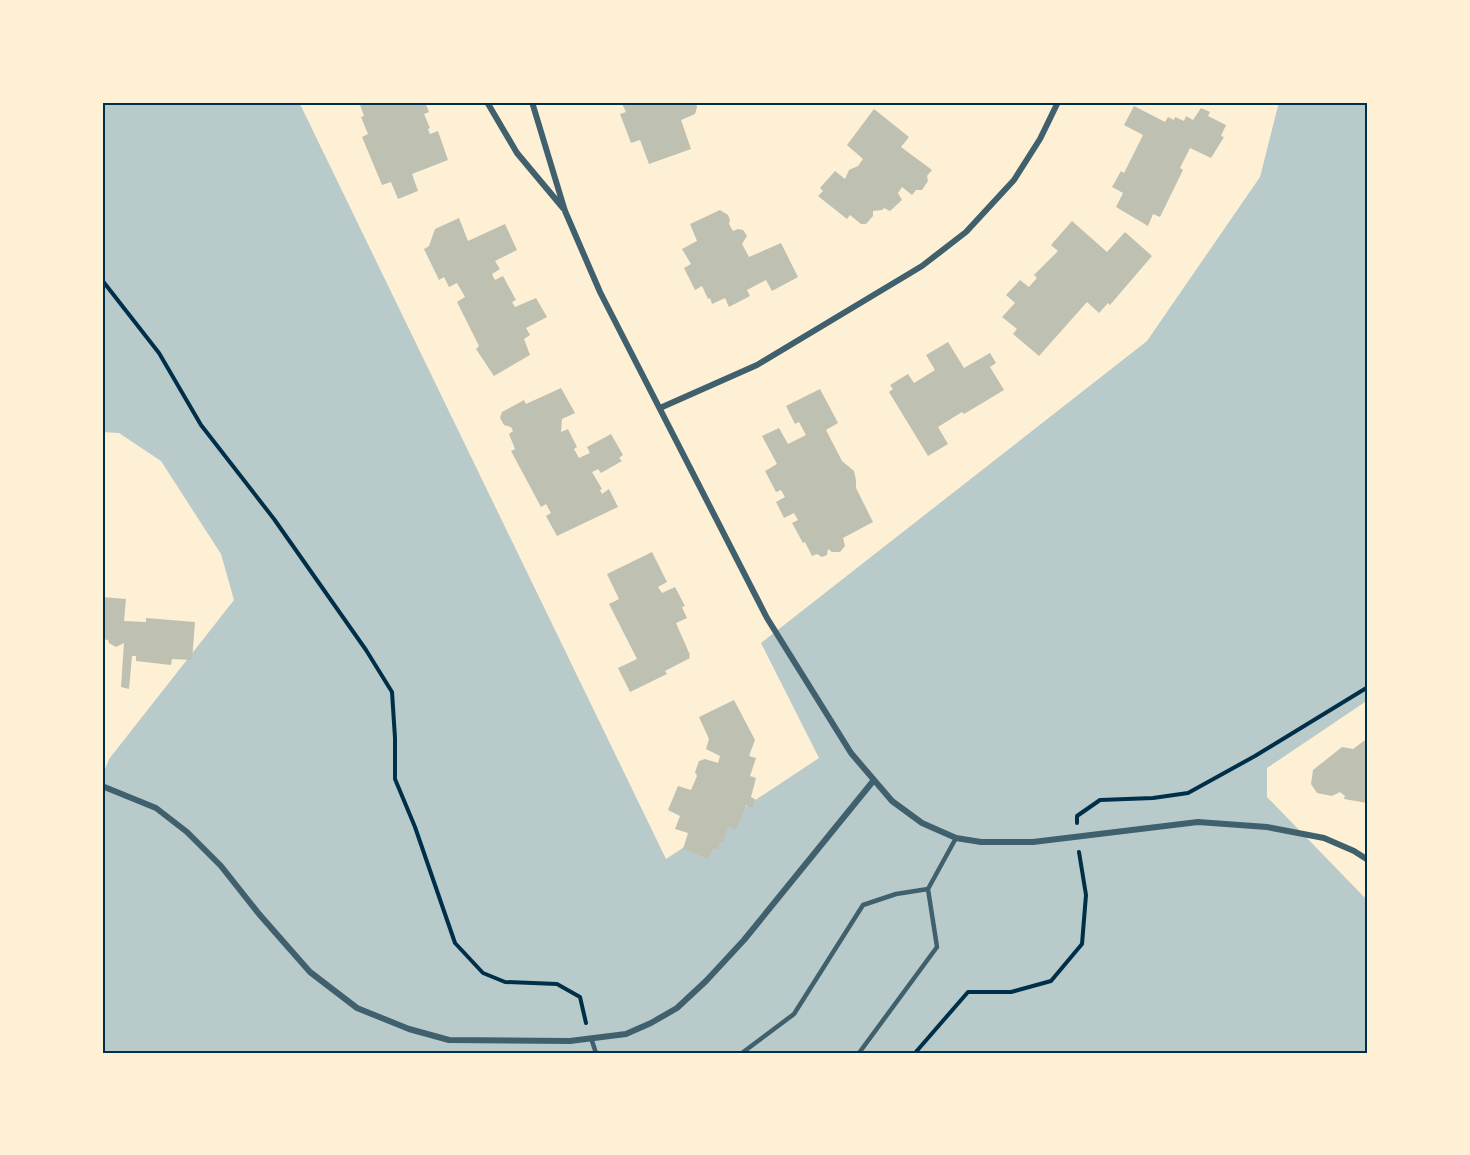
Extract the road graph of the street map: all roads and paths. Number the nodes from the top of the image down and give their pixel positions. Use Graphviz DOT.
graph roads {
  1 [pos="487,102"];
  2 [pos="532,102"];
  3 [pos="1058,102"];
  4 [pos="565,211"];
  5 [pos="102,280"];
  6 [pos="660,408"];
  7 [pos="1368,687"];
  8 [pos="874,780"];
  9 [pos="102,786"];
  10 [pos="956,837"];
  11 [pos="1077,837"];
  12 [pos="1368,860"];
  13 [pos="928,889"];
  14 [pos="591,1038"];
  15 [pos="596,1053"];
  16 [pos="742,1053"];
  17 [pos="859,1053"];
  18 [pos="915,1053"];
  1 -- 4 [label="street"];
  2 -- 4 [label="street"];
  3 -- 6 [label="street"];
  4 -- 6 [label="street"];
  5 -- 14 [label="path"];
  6 -- 8 [label="street"];
  7 -- 11 [label="path"];
  8 -- 10 [label="street"];
  8 -- 14 [label="street"];
  9 -- 14 [label="street"];
  10 -- 11 [label="street"];
  10 -- 13 [label="lane"];
  11 -- 12 [label="street"];
  11 -- 18 [label="path"];
  13 -- 16 [label="lane"];
  13 -- 17 [label="lane"];
  14 -- 15 [label="lane"];
}
